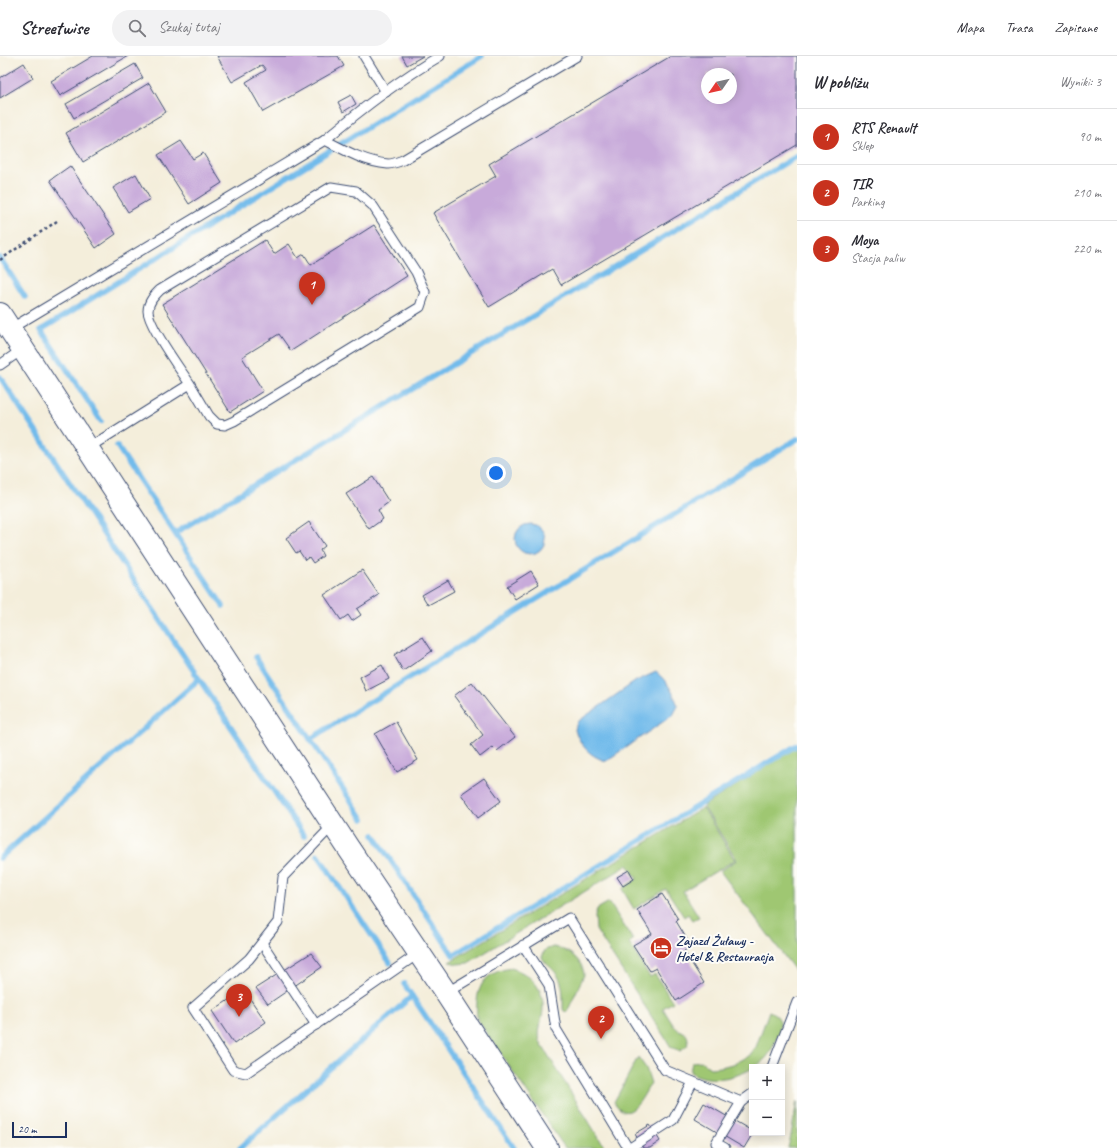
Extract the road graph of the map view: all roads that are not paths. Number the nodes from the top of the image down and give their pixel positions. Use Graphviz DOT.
graph roads {
  1 [pos="364,56"];
  2 [pos="440,56"];
  3 [pos="577,56"];
  4 [pos="386,92"];
  5 [pos="325,140"];
  6 [pos="5,322"];
  7 [pos="23,349"];
  8 [pos="0,365"];
  9 [pos="190,384"];
  10 [pos="88,448"];
  11 [pos="334,824"];
  12 [pos="262,943"];
  13 [pos="523,945"];
  14 [pos="419,953"];
  15 [pos="446,993"];
  16 [pos="797,1002"];
  17 [pos="316,1025"];
  18 [pos="773,1064"];
  19 [pos="694,1082"];
  20 [pos="749,1096"];
  21 [pos="741,1102"];
  22 [pos="547,1148"];
  23 [pos="629,1148"];
  24 [pos="725,1148"];
  1 -- 4 [label="lane"];
  2 -- 4 [label="lane"];
  3 -- 5 [label="lane"];
  4 -- 5 [label="lane"];
  5 -- 6 [label="lane"];
  6 -- 7 [label="main road"];
  7 -- 8 [label="lane"];
  7 -- 10 [label="main road"];
  9 -- 9 [label="lane"];
  9 -- 10 [label="lane"];
  10 -- 11 [label="main road"];
  11 -- 12 [label="lane"];
  11 -- 14 [label="main road"];
  12 -- 17 [label="lane"];
  12 -- 17 [label="lane"];
  13 -- 15 [label="lane"];
  13 -- 19 [label="lane"];
  13 -- 23 [label="lane"];
  14 -- 15 [label="main road"];
  14 -- 17 [label="lane"];
  15 -- 22 [label="main road"];
  16 -- 18 [label="lane"];
  19 -- 21 [label="lane"];
  19 -- 23 [label="lane"];
  20 -- 21 [label="lane"];
  21 -- 24 [label="lane"];
}
